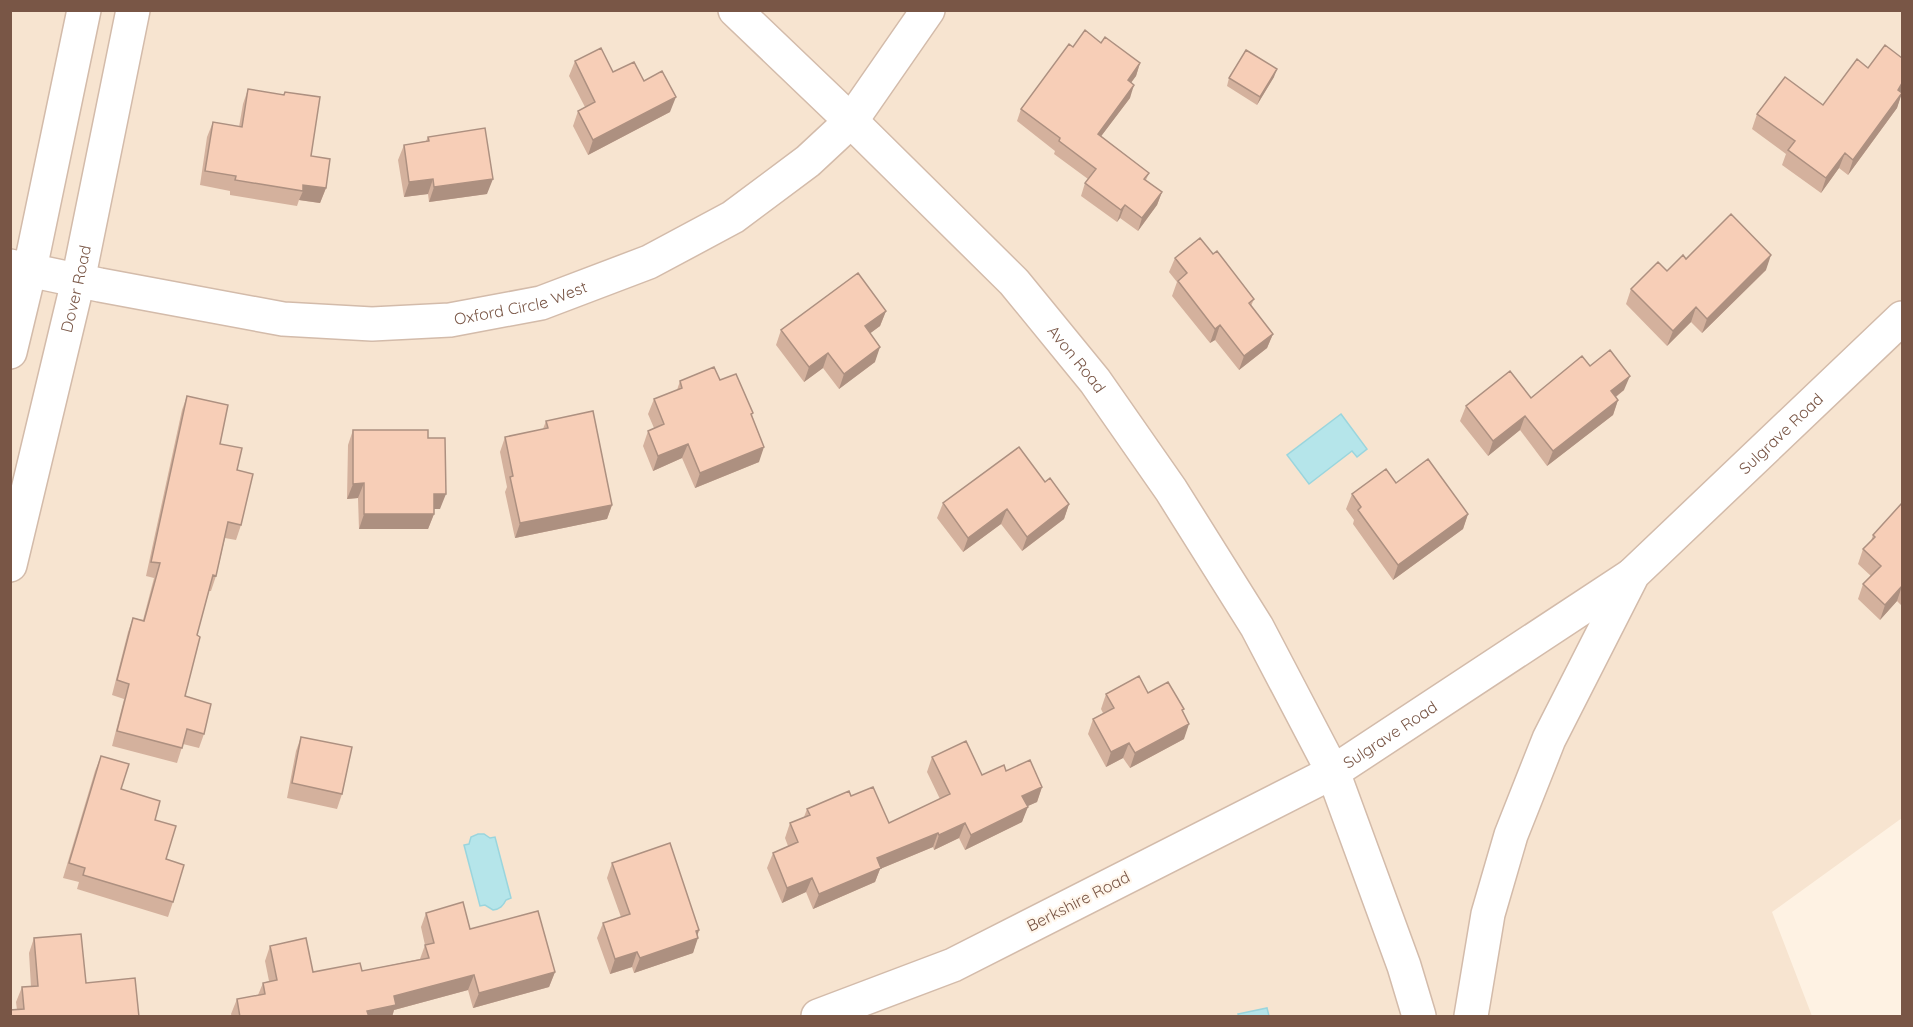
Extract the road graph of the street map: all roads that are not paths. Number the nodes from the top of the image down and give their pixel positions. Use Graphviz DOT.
graph roads {
  1 [pos="84,10"];
  2 [pos="133,10"];
  3 [pos="735,10"];
  4 [pos="928,10"];
  5 [pos="851,121"];
  6 [pos="20,268"];
  7 [pos="78,281"];
  8 [pos="1902,318"];
  9 [pos="10,352"];
  10 [pos="10,565"];
  11 [pos="1633,573"];
  12 [pos="1333,772"];
  13 [pos="818,1017"];
  14 [pos="1419,1017"];
  15 [pos="1471,1017"];
  1 -- 6 [label="street"];
  2 -- 7 [label="street, Dover Road"];
  3 -- 5 [label="street, Avon Road"];
  4 -- 5 [label="street, Oxford Circle West"];
  5 -- 7 [label="street, Oxford Circle West"];
  5 -- 12 [label="street, Avon Road"];
  6 -- 7 [label="street, Oxford Circle West"];
  6 -- 9 [label="street"];
  7 -- 10 [label="street, Dover Road"];
  8 -- 11 [label="street, Sulgrave Road"];
  11 -- 12 [label="street, Sulgrave Road"];
  11 -- 15 [label="street, Sulgrave Road"];
  12 -- 13 [label="street, Berkshire Road"];
  12 -- 14 [label="street, Sulgrave Road"];
}
